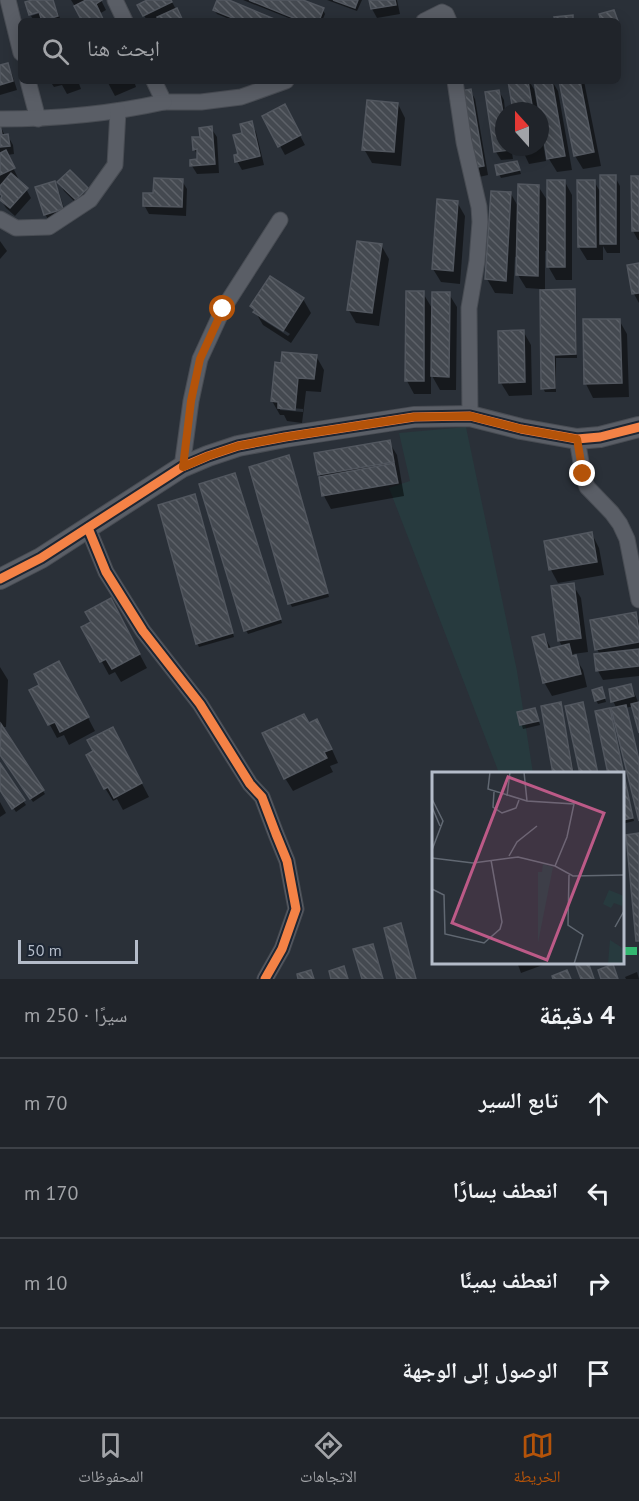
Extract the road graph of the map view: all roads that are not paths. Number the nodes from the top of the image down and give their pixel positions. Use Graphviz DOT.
graph roads {
  1 [pos="8,0"];
  2 [pos="115,0"];
  3 [pos="124,18"];
  4 [pos="429,18"];
  5 [pos="448,18"];
  6 [pos="18,40"];
  7 [pos="29,84"];
  8 [pos="155,84"];
  9 [pos="277,84"];
  10 [pos="455,84"];
  11 [pos="164,102"];
  12 [pos="118,111"];
  13 [pos="0,119"];
  14 [pos="38,119"];
  15 [pos="0,219"];
  16 [pos="280,220"];
  17 [pos="470,416"];
  18 [pos="639,427"];
  19 [pos="577,439"];
  20 [pos="183,467"];
  21 [pos="88,528"];
  22 [pos="0,579"];
  23 [pos="639,600"];
  24 [pos="265,979"];
  1 -- 6 [label="street"];
  2 -- 3 [label="street"];
  4 -- 5 [label="street"];
  7 -- 14 [label="street"];
  8 -- 11 [label="street"];
  9 -- 11 [label="street"];
  10 -- 17 [label="street"];
  11 -- 12 [label="street"];
  12 -- 14 [label="street"];
  12 -- 15 [label="street"];
  13 -- 14 [label="street"];
  16 -- 20 [label="street"];
  17 -- 19 [label="street"];
  17 -- 20 [label="street"];
  18 -- 19 [label="street"];
  19 -- 23 [label="street"];
  20 -- 21 [label="street"];
  21 -- 22 [label="street"];
  21 -- 24 [label="street"];
}
